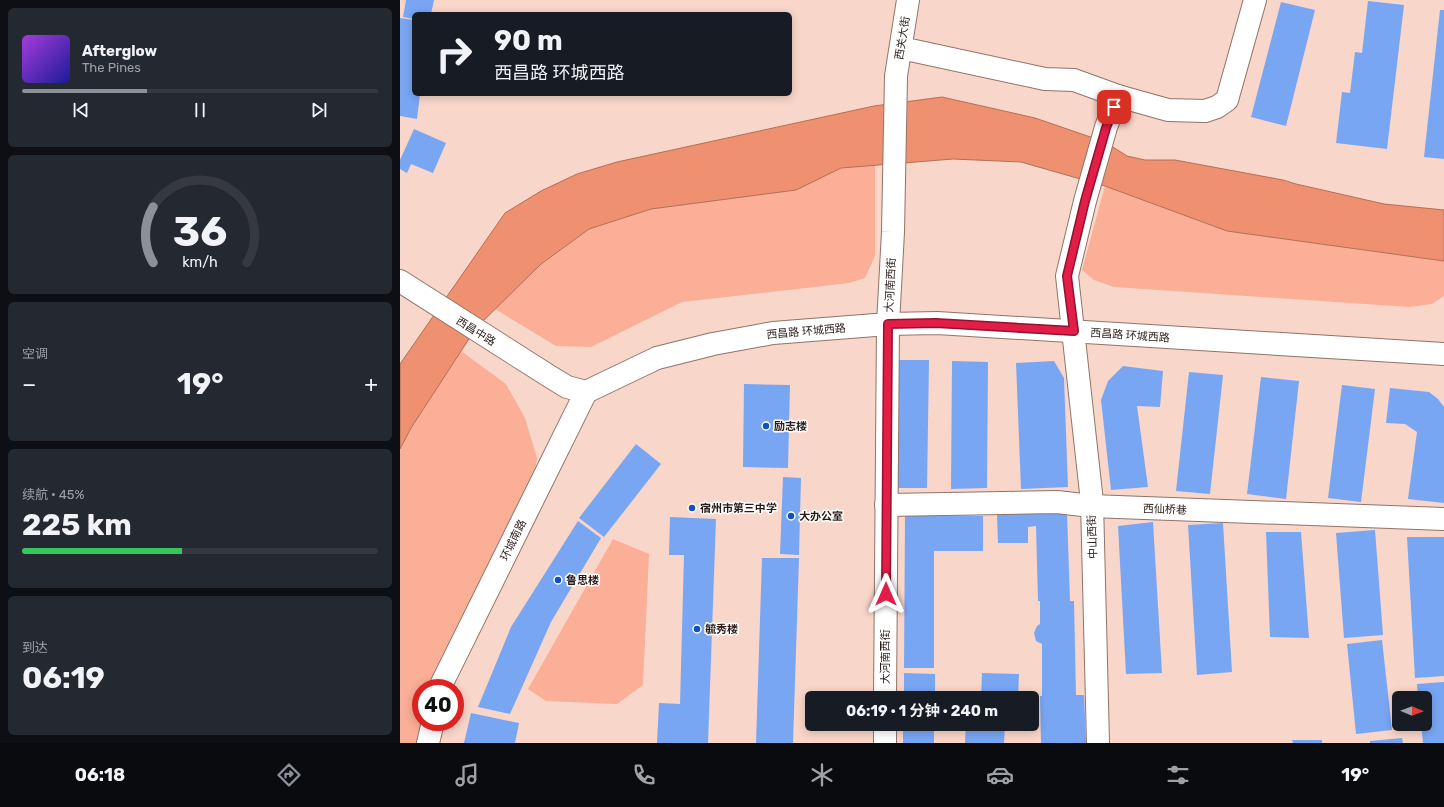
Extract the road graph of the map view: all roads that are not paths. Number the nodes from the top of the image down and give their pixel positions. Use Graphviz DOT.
graph roads {
  1 [pos="908,0"];
  2 [pos="1255,0"];
  3 [pos="901,48"];
  4 [pos="1118,96"];
  5 [pos="893,232"];
  6 [pos="401,284"];
  7 [pos="888,324"];
  8 [pos="1074,331"];
  9 [pos="1444,354"];
  10 [pos="586,392"];
  11 [pos="886,505"];
  12 [pos="1092,506"];
  13 [pos="1444,519"];
  14 [pos="444,679"];
  15 [pos="885,691"];
  16 [pos="431,731"];
  17 [pos="885,731"];
  18 [pos="428,743"];
  19 [pos="885,743"];
  20 [pos="1098,743"];
  1 -- 3 [label="street, 西关大街"];
  2 -- 4 [label="street"];
  3 -- 4 [label="street"];
  3 -- 5 [label="street, 西关大街"];
  4 -- 8 [label="street, 中山西街"];
  5 -- 7 [label="street, 大河南西街"];
  6 -- 10 [label="street, 西昌中路"];
  7 -- 8 [label="street, 西昌路 环城西路"];
  7 -- 10 [label="street, 西昌路 环城西路"];
  7 -- 11 [label="street, 大河南西街"];
  8 -- 9 [label="street, 西昌路 环城西路"];
  8 -- 12 [label="street, 中山西街"];
  10 -- 14 [label="street, 环城南路"];
  11 -- 12 [label="street, 西仙桥巷"];
  11 -- 15 [label="street, 大河南西街"];
  12 -- 13 [label="street, 西仙桥巷"];
  12 -- 20 [label="street, 中山西街"];
  16 -- 18 [label="street"];
  17 -- 19 [label="street"];
}
